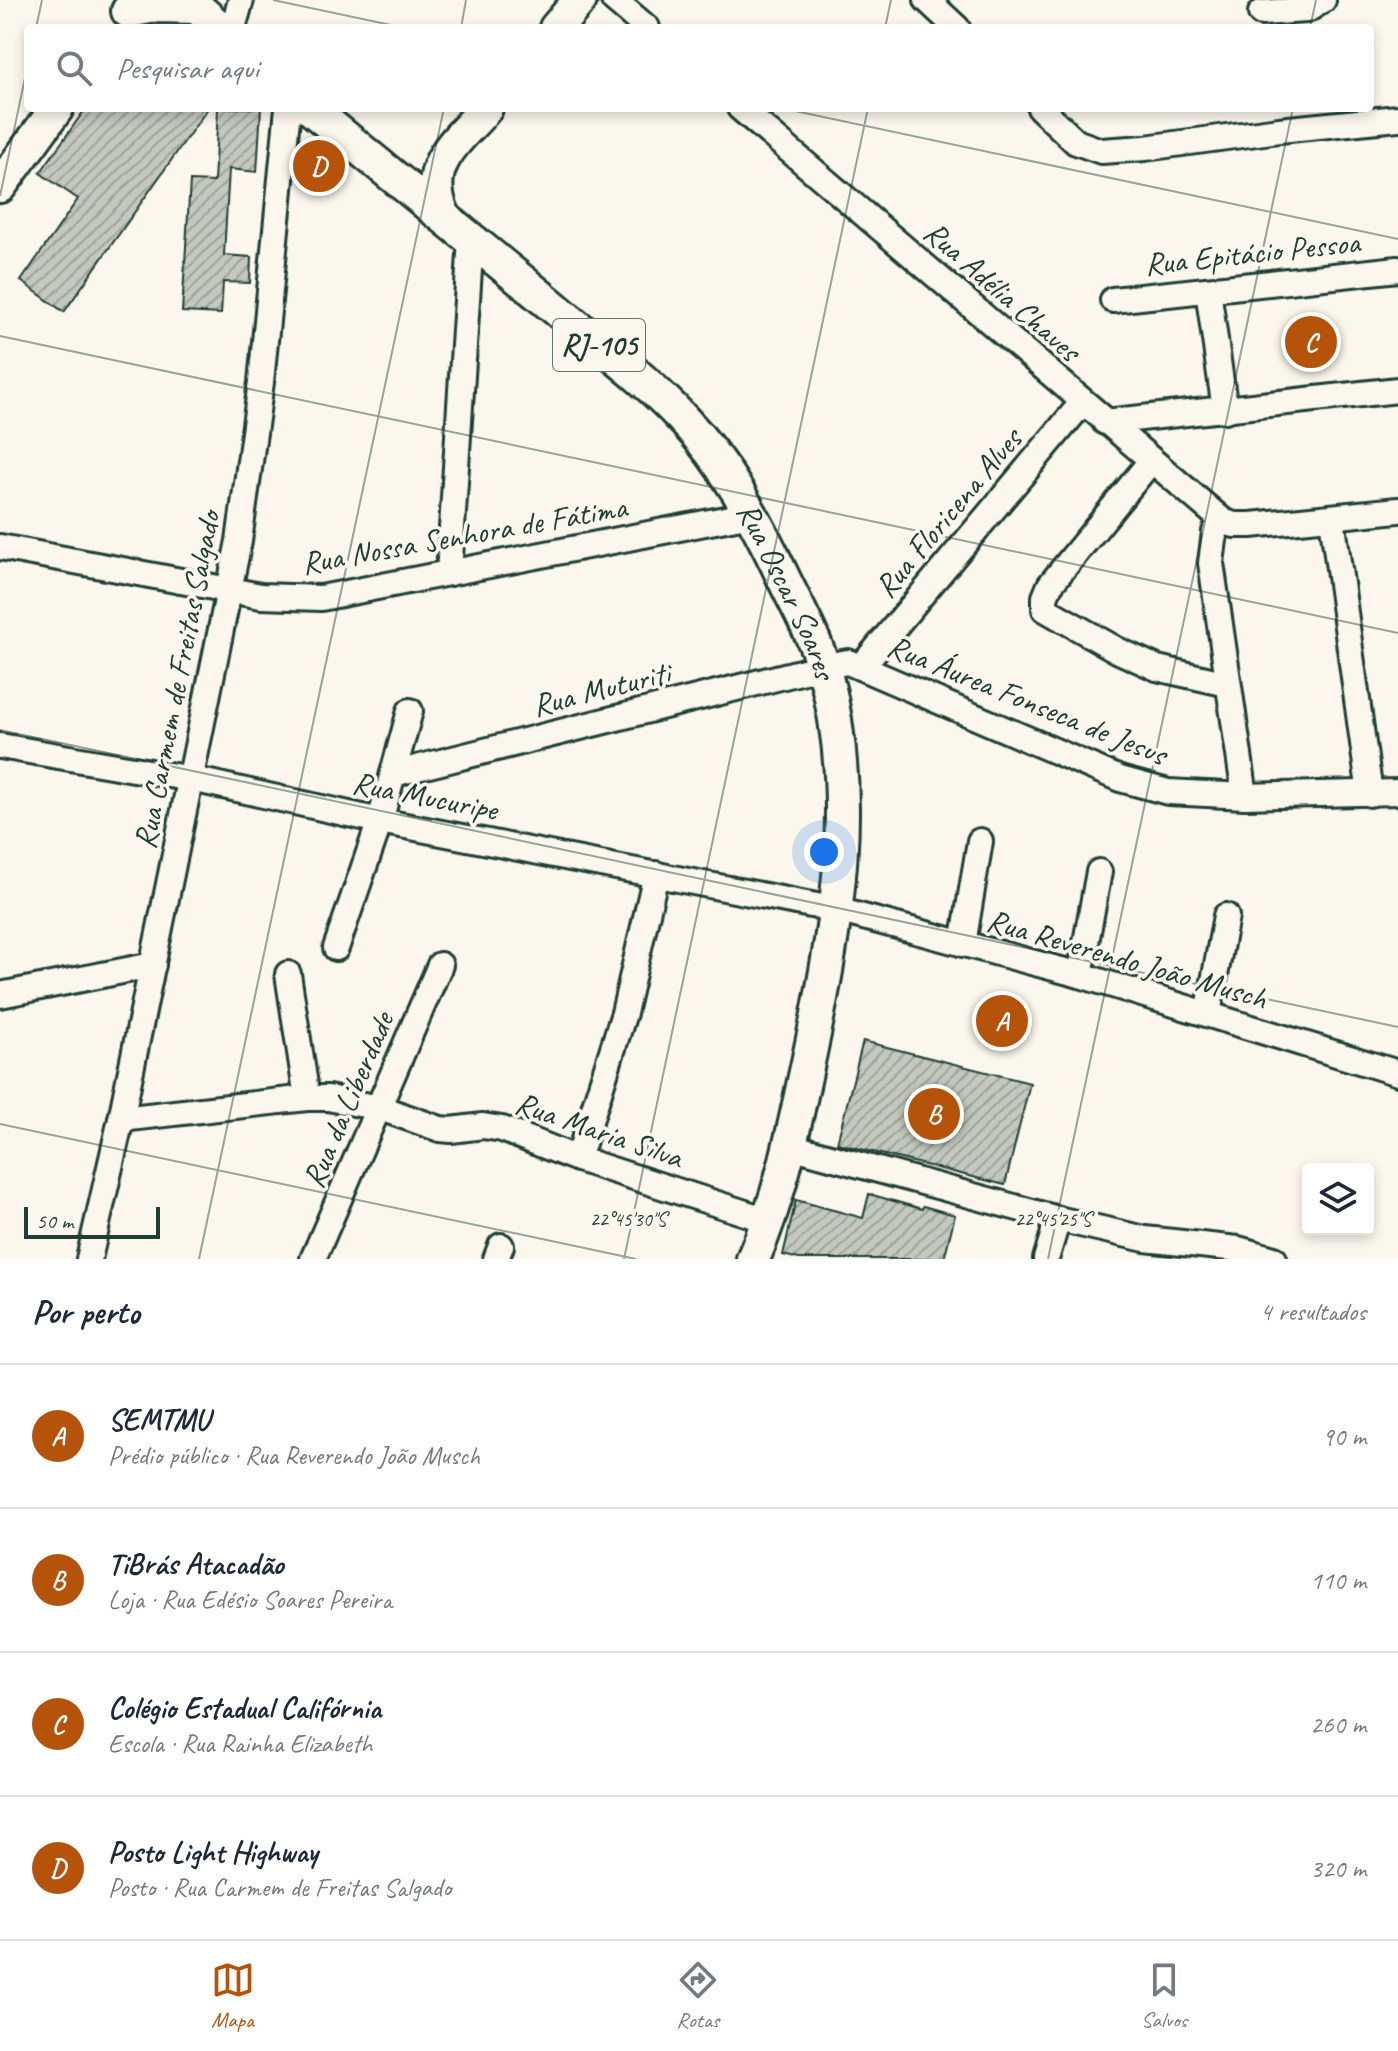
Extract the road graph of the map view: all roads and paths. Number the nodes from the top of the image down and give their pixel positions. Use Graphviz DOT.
graph roads {
  1 [pos="580,0"];
  2 [pos="614,0"];
  3 [pos="1323,0"];
  4 [pos="239,1"];
  5 [pos="930,1"];
  6 [pos="202,12"];
  7 [pos="126,13"];
  8 [pos="1261,13"];
  9 [pos="234,24"];
  10 [pos="559,24"];
  11 [pos="642,24"];
  12 [pos="953,24"];
  13 [pos="54,112"];
  14 [pos="288,112"];
  15 [pos="315,112"];
  16 [pos="483,112"];
  17 [pos="745,112"];
  18 [pos="1044,112"];
  19 [pos="1398,118"];
  20 [pos="440,162"];
  21 [pos="387,171"];
  22 [pos="0,186"];
  23 [pos="444,216"];
  24 [pos="471,239"];
  25 [pos="1398,269"];
  26 [pos="1208,290"];
  27 [pos="1113,300"];
  28 [pos="1398,390"];
  29 [pos="1083,402"];
  30 [pos="1225,410"];
  31 [pos="1105,422"];
  32 [pos="1151,461"];
  33 [pos="1398,510"];
  34 [pos="751,514"];
  35 [pos="1332,518"];
  36 [pos="1223,521"];
  37 [pos="0,547"];
  38 [pos="449,573"];
  39 [pos="230,591"];
  40 [pos="824,666"];
  41 [pos="862,666"];
  42 [pos="1228,684"];
  43 [pos="410,711"];
  44 [pos="0,746"];
  45 [pos="393,774"];
  46 [pos="192,779"];
  47 [pos="1398,792"];
  48 [pos="1370,794"];
  49 [pos="1245,796"];
  50 [pos="380,821"];
  51 [pos="980,841"];
  52 [pos="1099,872"];
  53 [pos="656,874"];
  54 [pos="837,910"];
  55 [pos="1226,916"];
  56 [pos="963,944"];
  57 [pos="336,948"];
  58 [pos="153,965"];
  59 [pos="440,965"];
  60 [pos="288,974"];
  61 [pos="1080,975"];
  62 [pos="0,997"];
  63 [pos="1208,1014"];
  64 [pos="1398,1073"];
  65 [pos="307,1098"];
  66 [pos="380,1108"];
  67 [pos="121,1119"];
  68 [pos="790,1146"];
  69 [pos="578,1159"];
  70 [pos="1058,1219"];
  71 [pos="770,1221"];
  72 [pos="1236,1254"];
  73 [pos="89,1259"];
  74 [pos="313,1259"];
  75 [pos="753,1259"];
  76 [pos="1046,1259"];
  77 [pos="1274,1259"];
  1 -- 10 [label="main road"];
  2 -- 11 [label="street"];
  3 -- 8 [label="street"];
  4 -- 9 [label="street"];
  5 -- 12 [label="street"];
  6 -- 7 [label="main road"];
  13 -- 22 [label="main road"];
  14 -- 39 [label="street, Rua Carmem de Freitas Salgado"];
  15 -- 21 [label="main road, Rua Oscar Soares / RJ-105"];
  16 -- 20 [label="main road"];
  17 -- 29 [label="street, Rua Adélia Chaves"];
  18 -- 19 [label="street"];
  20 -- 21 [label="main road"];
  20 -- 23 [label="main road"];
  21 -- 23 [label="main road, Rua Oscar Soares / RJ-105"];
  23 -- 24 [label="main road, Rua Oscar Soares / RJ-105"];
  24 -- 34 [label="main road, Rua Oscar Soares / RJ-105"];
  24 -- 38 [label="street"];
  25 -- 26 [label="street, Rua Epitácio Pessoa"];
  26 -- 27 [label="street, Rua Epitácio Pessoa"];
  26 -- 30 [label="street"];
  28 -- 30 [label="street"];
  29 -- 31 [label="street, Rua Adélia Chaves"];
  29 -- 41 [label="street, Rua Floricena Alves"];
  30 -- 31 [label="street"];
  31 -- 32 [label="street, Rua Adélia Chaves"];
  32 -- 36 [label="street, Rua Adélia Chaves"];
  32 -- 42 [label="street"];
  33 -- 35 [label="street"];
  34 -- 38 [label="street, Rua Nossa Senhora de Fátima"];
  34 -- 40 [label="main road, Rua Oscar Soares / RJ-105"];
  35 -- 36 [label="street"];
  35 -- 48 [label="street"];
  36 -- 42 [label="street"];
  37 -- 39 [label="street, Rua Nossa Senhora de Fátima"];
  38 -- 39 [label="street, Rua Nossa Senhora de Fátima"];
  39 -- 46 [label="street, Rua Carmem de Freitas Salgado"];
  40 -- 41 [label="street, Rua Áurea Fonseca de Jesus"];
  40 -- 45 [label="street, Rua Muturiti"];
  40 -- 54 [label="main road, Rua Oscar Soares / RJ-105"];
  41 -- 49 [label="street, Rua Áurea Fonseca de Jesus"];
  42 -- 49 [label="street"];
  43 -- 45 [label="street"];
  44 -- 46 [label="street, Rua Mucuripe"];
  45 -- 50 [label="street"];
  46 -- 50 [label="street, Rua Mucuripe"];
  46 -- 58 [label="street, Rua Carmem de Freitas Salgado"];
  47 -- 48 [label="street, Rua Áurea Fonseca de Jesus"];
  48 -- 49 [label="street, Rua Áurea Fonseca de Jesus"];
  50 -- 53 [label="street, Rua Mucuripe"];
  50 -- 57 [label="street"];
  51 -- 56 [label="street"];
  52 -- 61 [label="street"];
  53 -- 54 [label="street, Rua Mucuripe"];
  53 -- 69 [label="street"];
  54 -- 56 [label="street, Rua Reverendo João Musch"];
  54 -- 68 [label="main road, Rua Oscar Soares / RJ-105"];
  55 -- 63 [label="street"];
  56 -- 61 [label="street, Rua Reverendo João Musch"];
  58 -- 62 [label="street"];
  58 -- 67 [label="street, Rua Carmem de Freitas Salgado"];
  59 -- 66 [label="street, Rua da Liberdade"];
  60 -- 65 [label="street"];
  61 -- 63 [label="street, Rua Reverendo João Musch"];
  63 -- 64 [label="street, Rua Reverendo João Musch"];
  65 -- 66 [label="street, Rua Maria Silva"];
  65 -- 67 [label="street, Rua Maria Silva"];
  66 -- 69 [label="street, Rua Maria Silva"];
  66 -- 74 [label="street, Rua da Liberdade"];
  67 -- 73 [label="street, Rua Carmem de Freitas Salgado"];
  68 -- 70 [label="street"];
  68 -- 71 [label="main road, Rua Oscar Soares / RJ-105"];
  69 -- 71 [label="street, Rua Maria Silva"];
  70 -- 72 [label="street"];
  70 -- 76 [label="street"];
  71 -- 75 [label="main road, Rua Oscar Soares / RJ-105"];
  72 -- 77 [label="street"];
}
